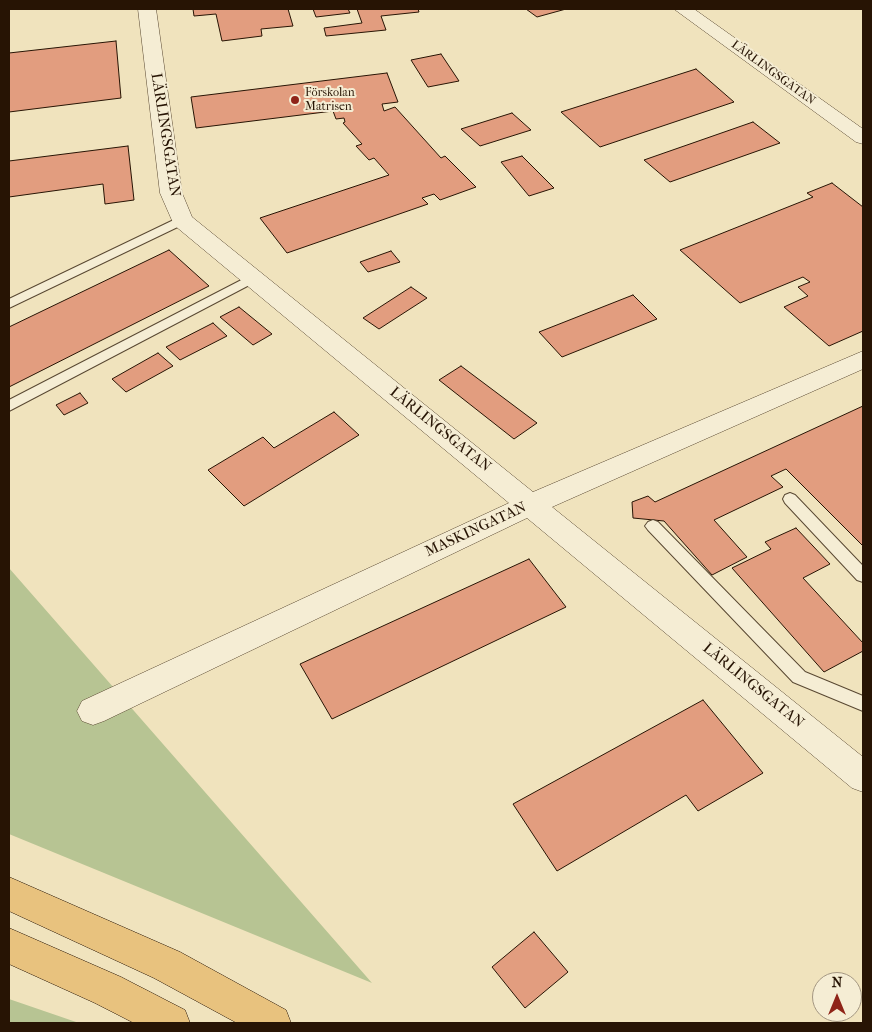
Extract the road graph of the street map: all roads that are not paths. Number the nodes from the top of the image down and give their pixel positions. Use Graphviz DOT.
graph roads {
  1 [pos="147,9"];
  2 [pos="683,9"];
  3 [pos="863,138"];
  4 [pos="182,220"];
  5 [pos="253,278"];
  6 [pos="9,304"];
  7 [pos="863,358"];
  8 [pos="9,406"];
  9 [pos="790,499"];
  10 [pos="530,504"];
  11 [pos="653,526"];
  12 [pos="863,576"];
  13 [pos="861,700"];
  14 [pos="94,711"];
  15 [pos="863,777"];
  16 [pos="9,894"];
  17 [pos="9,946"];
  18 [pos="172,1023"];
  19 [pos="273,1023"];
  1 -- 4 [label="street, LÄRLINGSGATAN"];
  2 -- 3 [label="street, LÄRLINGSGATAN"];
  4 -- 5 [label="street, LÄRLINGSGATAN"];
  4 -- 6 [label="lane"];
  5 -- 8 [label="lane"];
  5 -- 10 [label="street, LÄRLINGSGATAN"];
  7 -- 10 [label="street, MASKINGATAN"];
  9 -- 12 [label="lane"];
  10 -- 14 [label="street, MASKINGATAN"];
  10 -- 15 [label="street, LÄRLINGSGATAN"];
  11 -- 13 [label="lane"];
  16 -- 19 [label="highway"];
  17 -- 18 [label="highway"];
}
